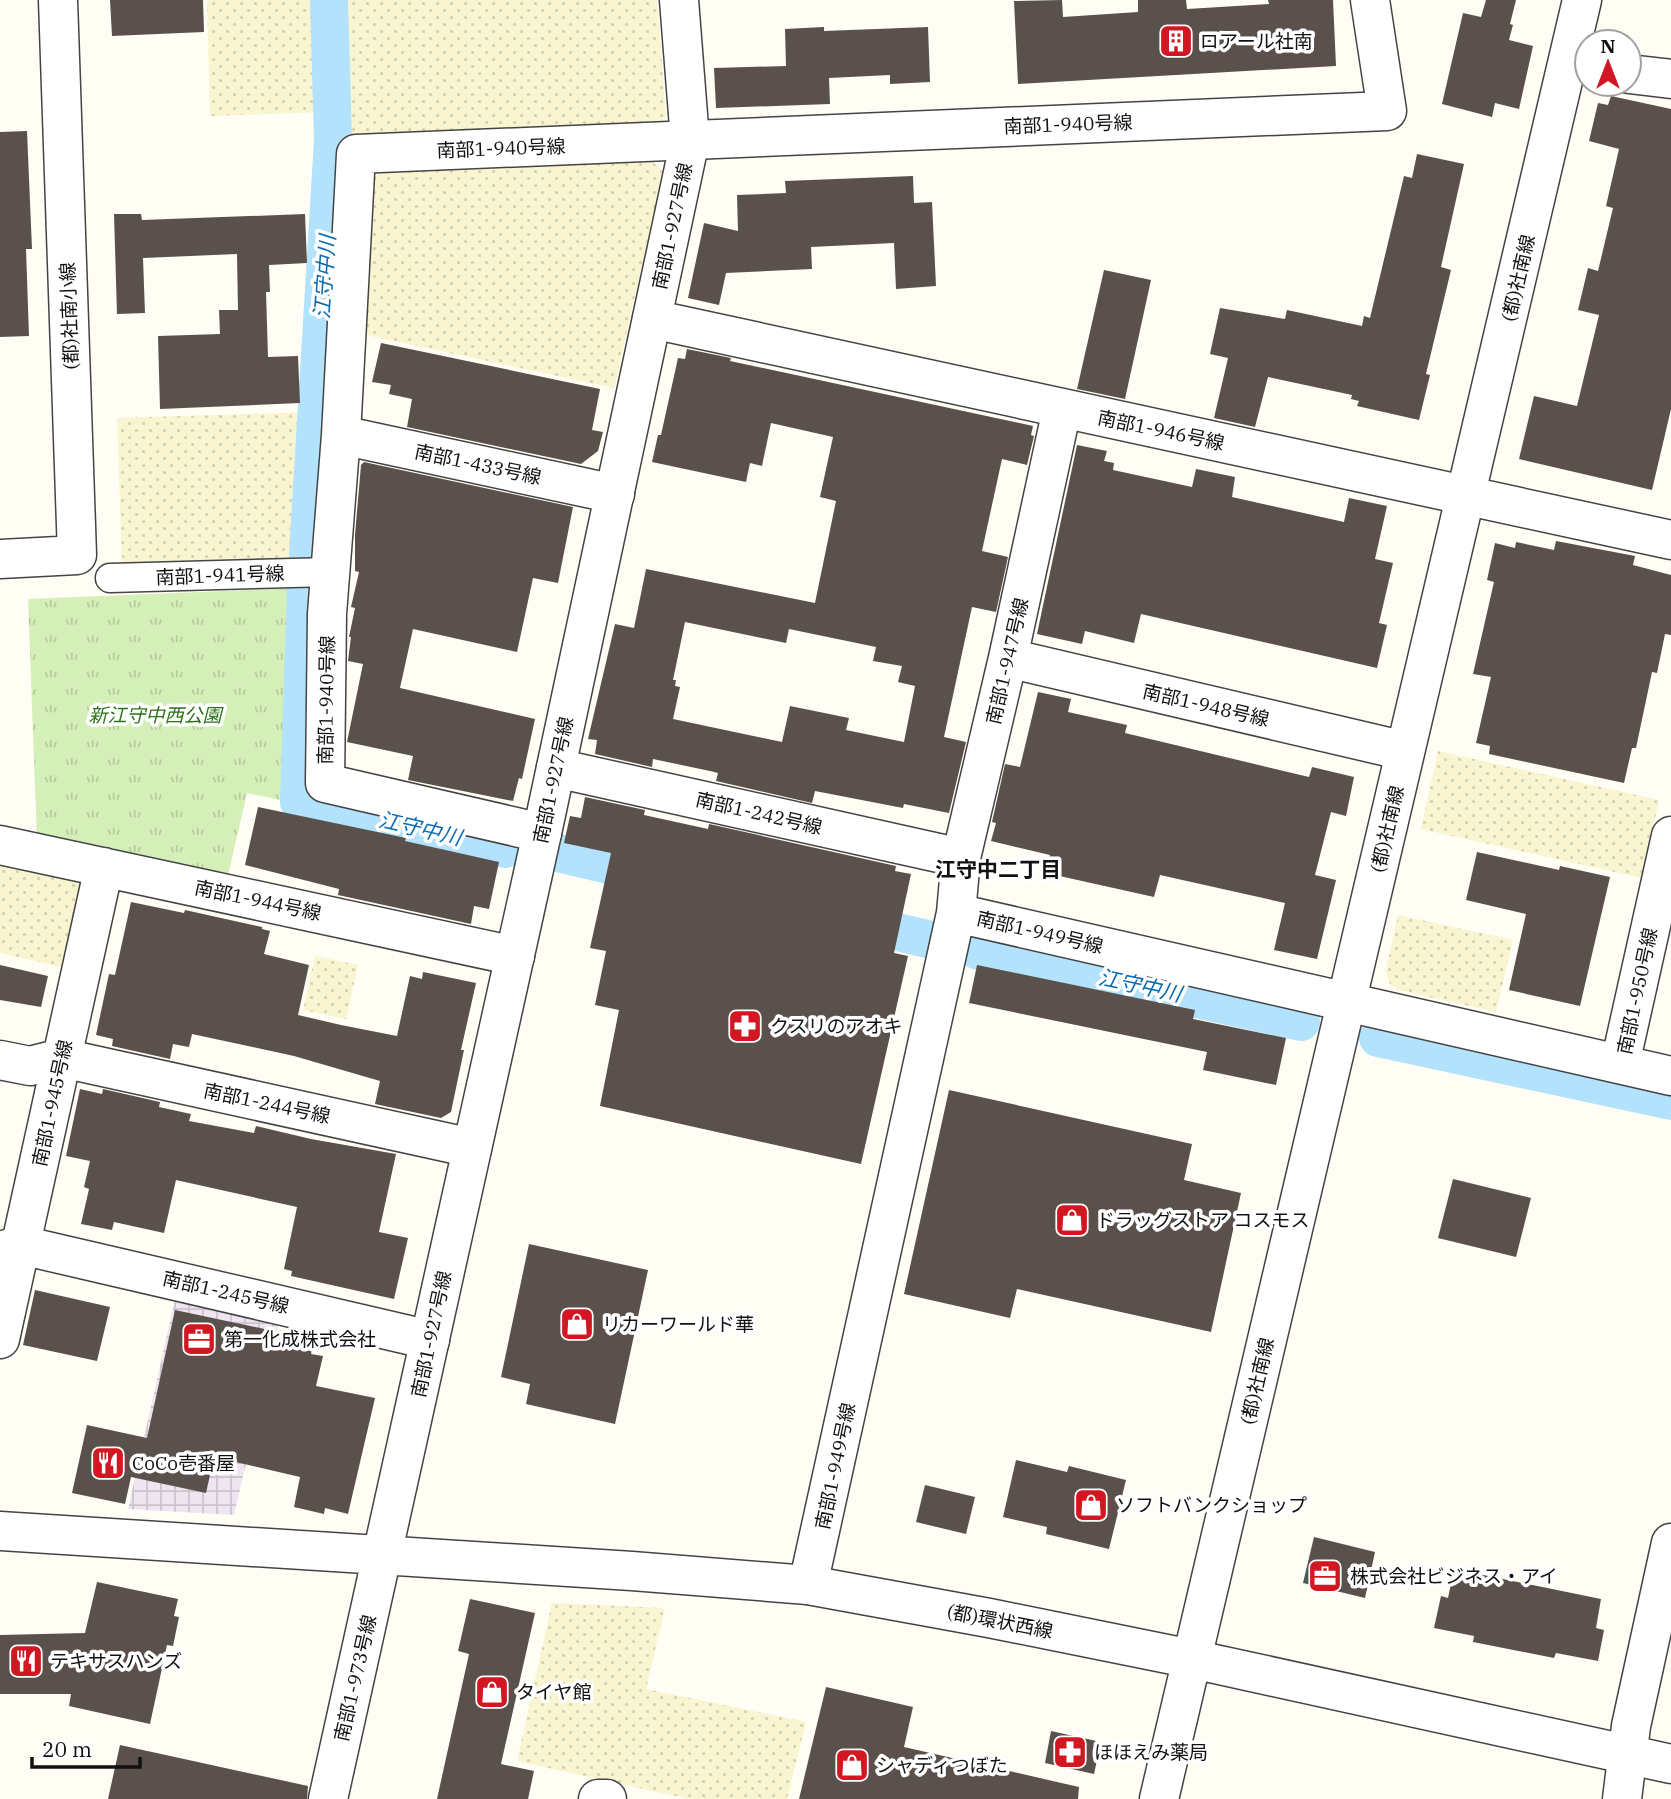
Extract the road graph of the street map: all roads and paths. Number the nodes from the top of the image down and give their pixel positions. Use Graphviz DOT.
graph roads {
  1 [pos="58,0"];
  2 [pos="679,0"];
  3 [pos="1370,0"];
  4 [pos="1583,0"];
  5 [pos="1581,28"];
  6 [pos="1643,76"];
  7 [pos="1671,79"];
  8 [pos="1573,86"];
  9 [pos="690,140"];
  10 [pos="652,319"];
  11 [pos="1062,409"];
  12 [pos="341,435"];
  13 [pos="615,494"];
  14 [pos="1467,496"];
  15 [pos="1671,540"];
  16 [pos="0,559"];
  17 [pos="330,572"];
  18 [pos="110,578"];
  19 [pos="1008,658"];
  20 [pos="1405,751"];
  21 [pos="556,768"];
  22 [pos="542,833"];
  23 [pos="1671,836"];
  24 [pos="0,845"];
  25 [pos="961,858"];
  26 [pos="104,867"];
  27 [pos="956,914"];
  28 [pos="515,956"];
  29 [pos="1347,1001"];
  30 [pos="62,1058"];
  31 [pos="0,1060"];
  32 [pos="1620,1064"];
  33 [pos="1671,1076"];
  34 [pos="472,1148"];
  35 [pos="10,1248"];
  36 [pos="0,1339"];
  37 [pos="430,1340"];
  38 [pos="0,1531"];
  39 [pos="1671,1543"];
  40 [pos="382,1557"];
  41 [pos="808,1585"];
  42 [pos="1192,1659"];
  43 [pos="1628,1755"];
  44 [pos="1671,1764"];
  45 [pos="328,1799"];
  46 [pos="598,1799"];
  47 [pos="607,1799"];
  48 [pos="1159,1799"];
  49 [pos="1622,1799"];
  1 -- 16 [label="street, (都)社南小線"];
  2 -- 9 [label="street, 南部1-927号線"];
  3 -- 9 [label="street, 南部1-940号線"];
  4 -- 5 [label="street, (都)社南線"];
  6 -- 7 [label="street"];
  8 -- 14 [label="street, (都)社南線"];
  9 -- 10 [label="street, 南部1-927号線"];
  9 -- 12 [label="street, 南部1-940号線"];
  10 -- 11 [label="street, 南部1-946号線"];
  10 -- 13 [label="street, 南部1-927号線"];
  11 -- 14 [label="street, 南部1-946号線"];
  11 -- 19 [label="street, 南部1-947号線"];
  12 -- 13 [label="street, 南部1-433号線"];
  12 -- 17 [label="street, 南部1-940号線"];
  13 -- 21 [label="street, 南部1-927号線"];
  14 -- 15 [label="street, 南部1-946号線"];
  14 -- 20 [label="street, (都)社南線"];
  17 -- 18 [label="street, 南部1-941号線"];
  17 -- 22 [label="street, 南部1-940号線"];
  19 -- 20 [label="street, 南部1-948号線"];
  19 -- 25 [label="street, 南部1-947号線"];
  20 -- 29 [label="street, (都)社南線"];
  21 -- 22 [label="street, 南部1-927号線"];
  21 -- 25 [label="street, 南部1-242号線"];
  22 -- 28 [label="street, 南部1-927号線"];
  23 -- 32 [label="street, 南部1-950号線"];
  24 -- 26 [label="street, 南部1-944号線"];
  25 -- 27 [label="street, 南部1-947号線"];
  26 -- 28 [label="street, 南部1-944号線"];
  26 -- 30 [label="street, 南部1-945号線"];
  27 -- 29 [label="street, 南部1-949号線"];
  27 -- 41 [label="street, 南部1-949号線"];
  28 -- 34 [label="street, 南部1-927号線"];
  29 -- 32 [label="street, 南部1-949号線"];
  29 -- 42 [label="street, (都)社南線"];
  30 -- 31 [label="street"];
  30 -- 34 [label="street, 南部1-244号線"];
  30 -- 35 [label="street, 南部1-945号線"];
  32 -- 33 [label="street, 南部1-949号線"];
  34 -- 37 [label="street, 南部1-927号線"];
  35 -- 36 [label="street, 南部1-945号線"];
  35 -- 37 [label="street, 南部1-245号線"];
  37 -- 40 [label="street, 南部1-927号線"];
  38 -- 40 [label="street, (都)環状西線"];
  39 -- 43 [label="street"];
  40 -- 41 [label="street, (都)環状西線"];
  40 -- 45 [label="street, 南部1-973号線"];
  41 -- 42 [label="street, (都)環状西線"];
  42 -- 43 [label="street, (都)環状西線"];
  42 -- 48 [label="street, (都)社南線"];
  43 -- 44 [label="street, (都)環状西線"];
  43 -- 49 [label="street"];
  46 -- 47 [label="street"];
}
